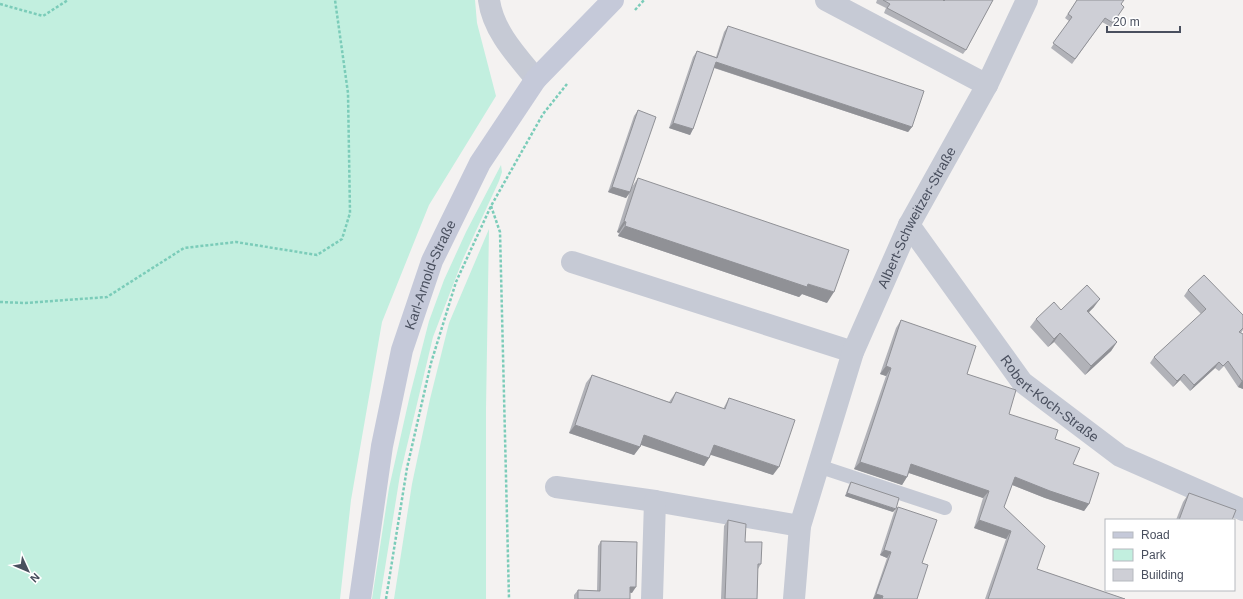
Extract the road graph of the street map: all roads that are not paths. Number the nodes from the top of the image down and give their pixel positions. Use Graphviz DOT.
graph roads {
  1 [pos="489,0"];
  2 [pos="612,0"];
  3 [pos="826,0"];
  4 [pos="1027,0"];
  5 [pos="536,79"];
  6 [pos="987,85"];
  7 [pos="909,225"];
  8 [pos="572,262"];
  9 [pos="853,352"];
  10 [pos="818,466"];
  11 [pos="556,487"];
  12 [pos="656,501"];
  13 [pos="945,508"];
  14 [pos="1243,510"];
  15 [pos="800,526"];
  16 [pos="360,599"];
  17 [pos="652,599"];
  18 [pos="794,599"];
  1 -- 5 [label="street"];
  2 -- 5 [label="main road, Karl-Arnold-Straße"];
  3 -- 6 [label="street"];
  4 -- 6 [label="street, Albert-Schweitzer-Straße"];
  5 -- 16 [label="main road, Karl-Arnold-Straße"];
  6 -- 7 [label="street, Albert-Schweitzer-Straße"];
  7 -- 9 [label="street, Albert-Schweitzer-Straße"];
  7 -- 14 [label="street, Robert-Koch-Straße"];
  8 -- 9 [label="street"];
  9 -- 10 [label="street, Albert-Schweitzer-Straße"];
  10 -- 13 [label="lane"];
  10 -- 15 [label="street, Albert-Schweitzer-Straße"];
  11 -- 12 [label="street"];
  12 -- 15 [label="street"];
  12 -- 17 [label="street"];
  15 -- 18 [label="street, Albert-Schweitzer-Straße"];
}
